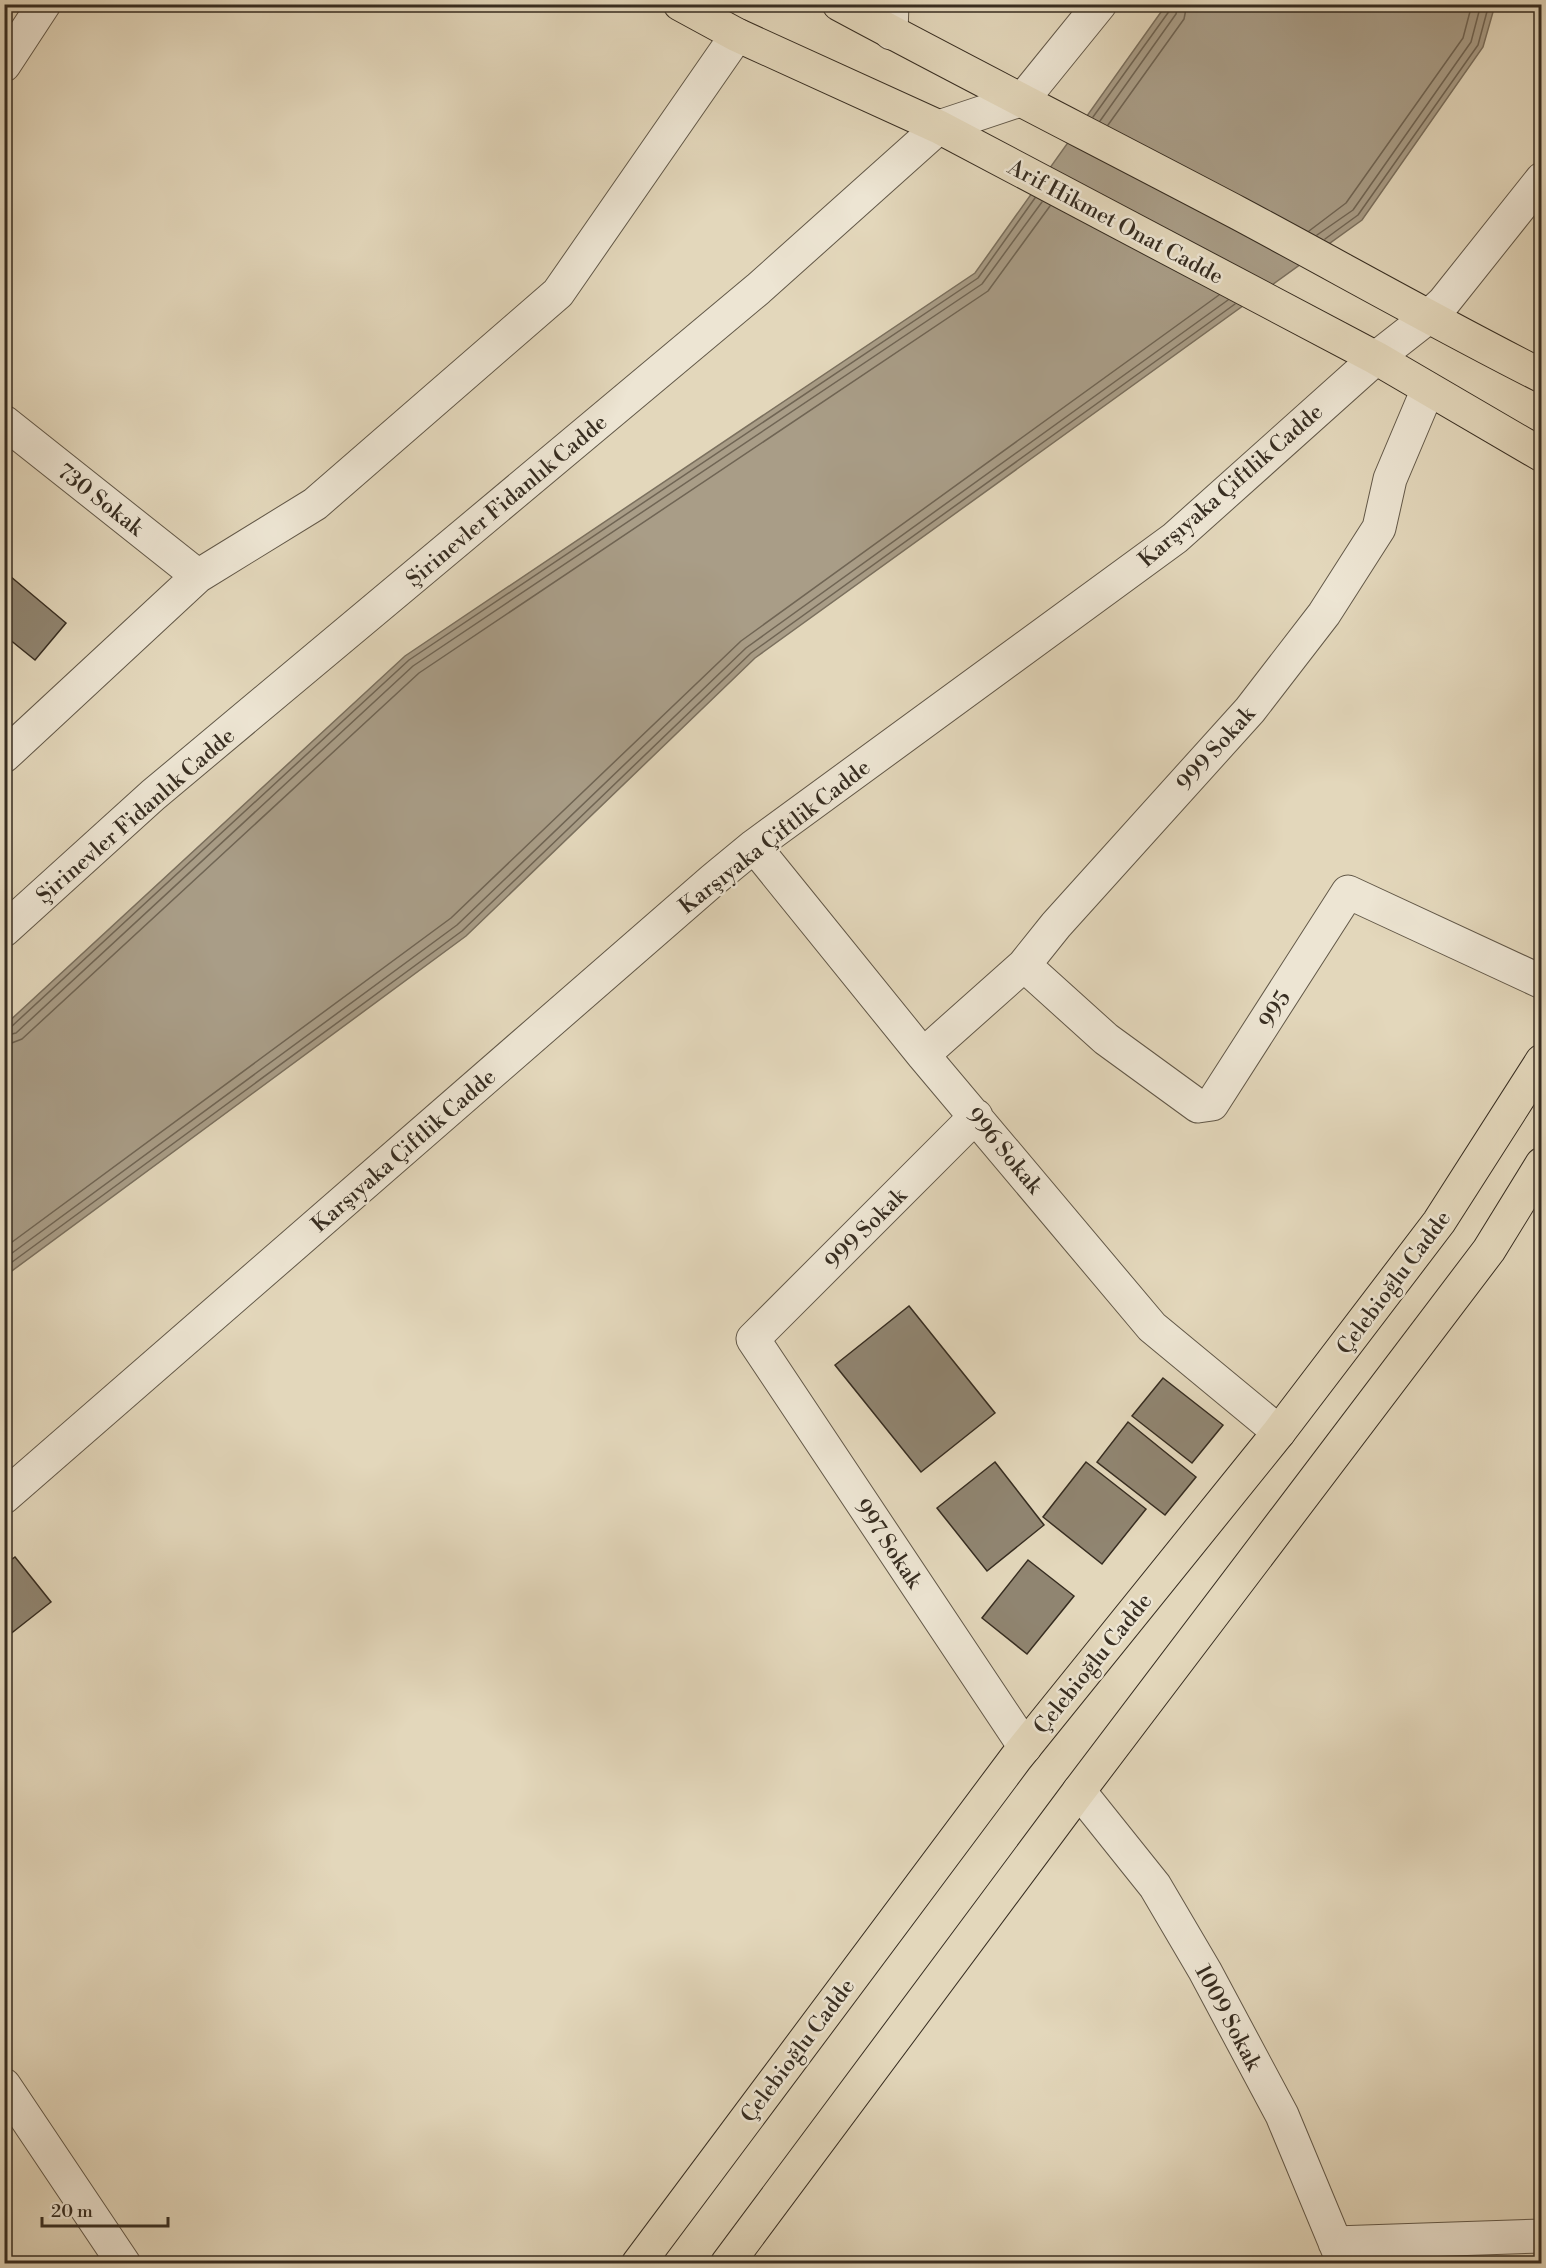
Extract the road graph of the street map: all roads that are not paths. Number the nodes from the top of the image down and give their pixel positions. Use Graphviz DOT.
graph roads {
  1 [pos="44,4"];
  2 [pos="680,4"];
  3 [pos="839,4"];
  4 [pos="1100,4"];
  5 [pos="891,19"];
  6 [pos="737,35"];
  7 [pos="4,65"];
  8 [pos="1023,99"];
  9 [pos="939,127"];
  10 [pos="1542,179"];
  11 [pos="1428,318"];
  12 [pos="1376,358"];
  13 [pos="1542,376"];
  14 [pos="1428,389"];
  15 [pos="4,422"];
  16 [pos="1542,455"];
  17 [pos="198,576"];
  18 [pos="4,756"];
  19 [pos="754,846"];
  20 [pos="4,930"];
  21 [pos="1024,965"];
  22 [pos="1542,982"];
  23 [pos="923,1055"];
  24 [pos="1542,1061"];
  25 [pos="976,1116"];
  26 [pos="1542,1164"];
  27 [pos="753,1340"];
  28 [pos="1279,1432"];
  29 [pos="4,1497"];
  30 [pos="1025,1747"];
  31 [pos="1079,1791"];
  32 [pos="4,2085"];
  33 [pos="1542,2236"];
  34 [pos="1340,2253"];
  35 [pos="124,2264"];
  36 [pos="638,2264"];
  37 [pos="727,2264"];
  1 -- 7 [label="street"];
  2 -- 6 [label="main road, Arif Hikmet Onat Cadde"];
  3 -- 5 [label="main road"];
  4 -- 8 [label="street"];
  5 -- 8 [label="main road"];
  6 -- 9 [label="main road, Arif Hikmet Onat Cadde"];
  6 -- 17 [label="street"];
  8 -- 9 [label="street, Şirinevler Fidanlık Cadde"];
  8 -- 11 [label="main road"];
  9 -- 12 [label="main road, Arif Hikmet Onat Cadde"];
  9 -- 20 [label="street, Şirinevler Fidanlık Cadde"];
  10 -- 11 [label="street, Karşıyaka Çiftlik Cadde"];
  11 -- 12 [label="street, Karşıyaka Çiftlik Cadde"];
  11 -- 13 [label="main road"];
  12 -- 14 [label="main road, Arif Hikmet Onat Cadde"];
  12 -- 19 [label="street, Karşıyaka Çiftlik Cadde"];
  14 -- 16 [label="main road, Arif Hikmet Onat Cadde"];
  14 -- 21 [label="street, 999 Sokak"];
  15 -- 17 [label="street, 730 Sokak"];
  17 -- 18 [label="street"];
  19 -- 23 [label="street, 996 Sokak"];
  19 -- 29 [label="street, Karşıyaka Çiftlik Cadde"];
  21 -- 22 [label="street, 995"];
  21 -- 23 [label="street, 999 Sokak"];
  23 -- 25 [label="street, 996 Sokak"];
  24 -- 28 [label="main road, Çelebioğlu Cadde"];
  25 -- 27 [label="street, 999 Sokak"];
  25 -- 28 [label="street, 996 Sokak"];
  26 -- 31 [label="main road"];
  27 -- 30 [label="street, 997 Sokak"];
  28 -- 30 [label="main road, Çelebioğlu Cadde"];
  30 -- 36 [label="main road, Çelebioğlu Cadde"];
  31 -- 34 [label="street, 1009 Sokak"];
  31 -- 37 [label="main road"];
  32 -- 35 [label="street"];
  33 -- 34 [label="street"];
}
